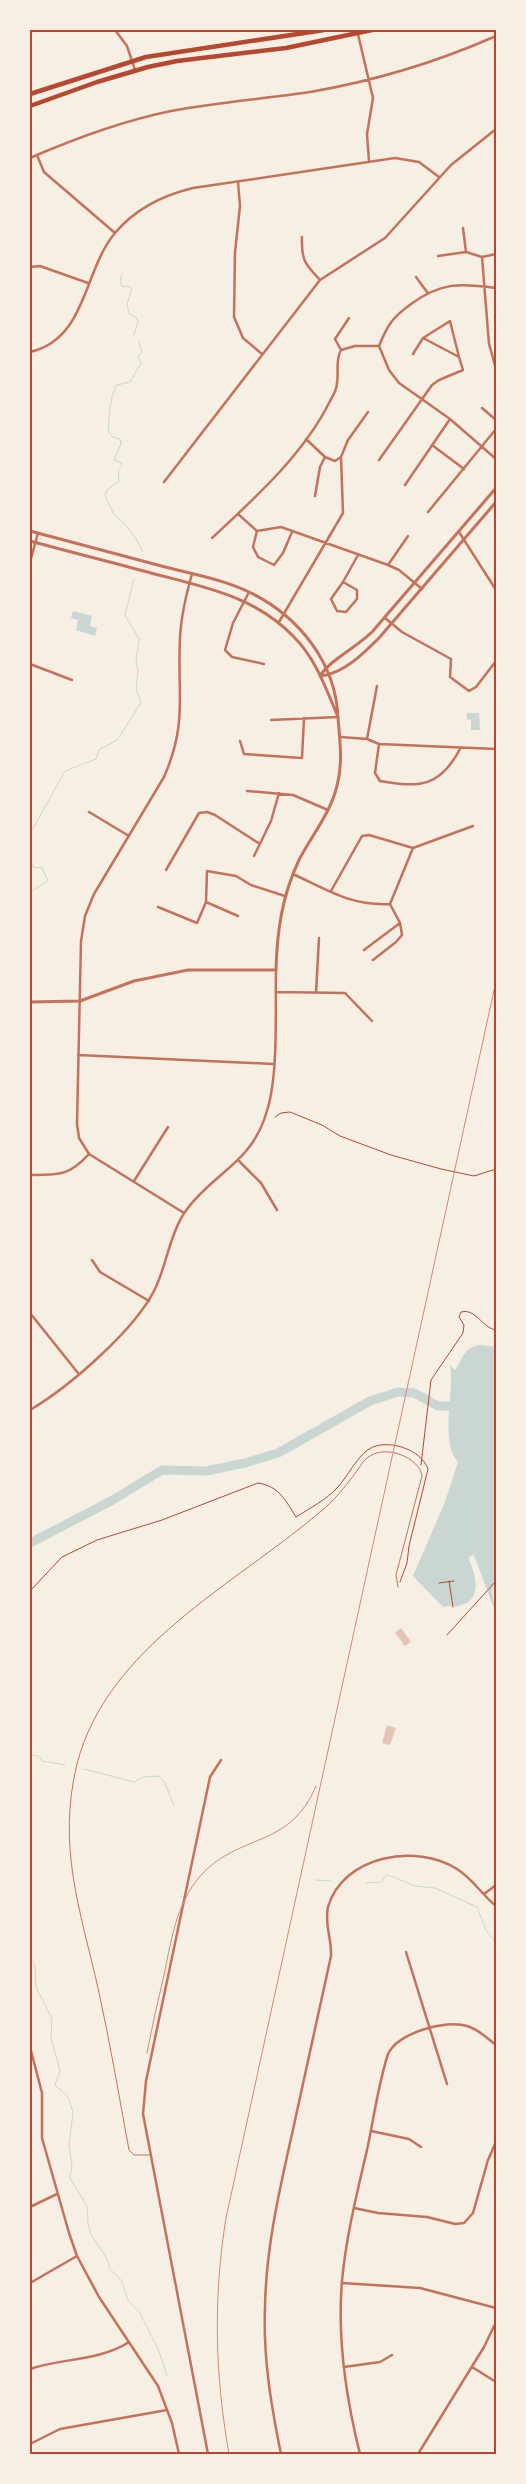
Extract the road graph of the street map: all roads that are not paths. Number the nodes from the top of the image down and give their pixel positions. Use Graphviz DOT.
graph roads {
  1 [pos="115,30"];
  2 [pos="324,30"];
  3 [pos="372,30"];
  4 [pos="357,32"];
  5 [pos="496,36"];
  6 [pos="132,60"];
  7 [pos="135,70"];
  8 [pos="369,79"];
  9 [pos="30,94"];
  10 [pos="30,106"];
  11 [pos="496,129"];
  12 [pos="37,155"];
  13 [pos="30,158"];
  14 [pos="369,162"];
  15 [pos="439,178"];
  16 [pos="238,182"];
  17 [pos="463,228"];
  18 [pos="115,233"];
  19 [pos="302,237"];
  20 [pos="466,252"];
  21 [pos="496,254"];
  22 [pos="438,256"];
  23 [pos="482,257"];
  24 [pos="30,266"];
  25 [pos="416,277"];
  26 [pos="320,280"];
  27 [pos="88,283"];
  28 [pos="485,286"];
  29 [pos="496,288"];
  30 [pos="427,292"];
  31 [pos="349,318"];
  32 [pos="423,338"];
  33 [pos="379,346"];
  34 [pos="341,350"];
  35 [pos="30,352"];
  36 [pos="262,354"];
  37 [pos="414,354"];
  38 [pos="459,357"];
  39 [pos="494,360"];
  40 [pos="496,369"];
  41 [pos="421,399"];
  42 [pos="482,408"];
  43 [pos="368,412"];
  44 [pos="450,419"];
  45 [pos="496,420"];
  46 [pos="496,429"];
  47 [pos="306,439"];
  48 [pos="432,444"];
  49 [pos="482,446"];
  50 [pos="341,456"];
  51 [pos="325,457"];
  52 [pos="496,459"];
  53 [pos="379,460"];
  54 [pos="464,469"];
  55 [pos="164,482"];
  56 [pos="405,485"];
  57 [pos="496,488"];
  58 [pos="315,496"];
  59 [pos="496,502"];
  60 [pos="428,512"];
  61 [pos="238,514"];
  62 [pos="30,531"];
  63 [pos="256,531"];
  64 [pos="292,532"];
  65 [pos="459,532"];
  66 [pos="38,533"];
  67 [pos="408,536"];
  68 [pos="212,538"];
  69 [pos="464,540"];
  70 [pos="30,541"];
  71 [pos="35,542"];
  72 [pos="325,544"];
  73 [pos="358,555"];
  74 [pos="30,562"];
  75 [pos="388,565"];
  76 [pos="192,574"];
  77 [pos="343,582"];
  78 [pos="189,583"];
  79 [pos="414,583"];
  80 [pos="422,589"];
  81 [pos="496,590"];
  82 [pos="249,592"];
  83 [pos="245,601"];
  84 [pos="284,615"];
  85 [pos="385,618"];
  86 [pos="279,622"];
  87 [pos="392,624"];
  88 [pos="496,661"];
  89 [pos="30,664"];
  90 [pos="264,664"];
  91 [pos="326,668"];
  92 [pos="329,675"];
  93 [pos="320,676"];
  94 [pos="72,680"];
  95 [pos="377,686"];
  96 [pos="338,717"];
  97 [pos="304,718"];
  98 [pos="271,720"];
  99 [pos="341,737"];
  100 [pos="367,739"];
  101 [pos="240,741"];
  102 [pos="379,744"];
  103 [pos="460,749"];
  104 [pos="496,750"];
  105 [pos="247,791"];
  106 [pos="279,793"];
  107 [pos="328,810"];
  108 [pos="89,812"];
  109 [pos="473,826"];
  110 [pos="129,836"];
  111 [pos="260,844"];
  112 [pos="413,848"];
  113 [pos="254,856"];
  114 [pos="166,870"];
  115 [pos="293,874"];
  116 [pos="331,891"];
  117 [pos="285,896"];
  118 [pos="206,902"];
  119 [pos="390,904"];
  120 [pos="158,908"];
  121 [pos="238,916"];
  122 [pos="400,923"];
  123 [pos="319,938"];
  124 [pos="364,950"];
  125 [pos="373,960"];
  126 [pos="276,970"];
  127 [pos="275,992"];
  128 [pos="316,993"];
  129 [pos="80,1001"];
  130 [pos="30,1002"];
  131 [pos="372,1021"];
  132 [pos="78,1055"];
  133 [pos="273,1064"];
  134 [pos="168,1127"];
  135 [pos="89,1154"];
  136 [pos="239,1161"];
  137 [pos="30,1175"];
  138 [pos="134,1181"];
  139 [pos="277,1210"];
  140 [pos="184,1213"];
  141 [pos="92,1260"];
  142 [pos="149,1301"];
  143 [pos="30,1313"];
  144 [pos="78,1373"];
  145 [pos="30,1410"];
  146 [pos="398,1587"];
  147 [pos="221,1760"];
  148 [pos="496,1884"];
  149 [pos="484,1894"];
  150 [pos="496,1906"];
  151 [pos="406,1952"];
  152 [pos="430,2029"];
  153 [pos="496,2045"];
  154 [pos="30,2047"];
  155 [pos="447,2084"];
  156 [pos="371,2131"];
  157 [pos="496,2142"];
  158 [pos="421,2147"];
  159 [pos="151,2154"];
  160 [pos="57,2194"];
  161 [pos="30,2207"];
  162 [pos="354,2208"];
  163 [pos="77,2256"];
  164 [pos="30,2283"];
  165 [pos="342,2283"];
  166 [pos="496,2308"];
  167 [pos="496,2322"];
  168 [pos="130,2342"];
  169 [pos="392,2355"];
  170 [pos="344,2367"];
  171 [pos="471,2367"];
  172 [pos="30,2369"];
  173 [pos="496,2382"];
  174 [pos="167,2410"];
  175 [pos="30,2444"];
  176 [pos="179,2454"];
  177 [pos="208,2454"];
  178 [pos="282,2454"];
  179 [pos="360,2454"];
  180 [pos="418,2454"];
  1 -- 6 [label="street"];
  2 -- 6 [label="main road"];
  3 -- 4 [label="main road"];
  4 -- 7 [label="main road"];
  4 -- 8 [label="street"];
  5 -- 8 [label="street"];
  6 -- 7 [label="street"];
  6 -- 9 [label="main road"];
  7 -- 10 [label="main road"];
  8 -- 12 [label="street"];
  8 -- 14 [label="street"];
  11 -- 15 [label="street"];
  12 -- 13 [label="street"];
  12 -- 18 [label="street"];
  14 -- 15 [label="street"];
  14 -- 16 [label="street"];
  15 -- 26 [label="street"];
  16 -- 18 [label="street"];
  16 -- 36 [label="street"];
  17 -- 20 [label="street"];
  18 -- 27 [label="street"];
  19 -- 26 [label="street"];
  20 -- 22 [label="street"];
  20 -- 23 [label="street"];
  21 -- 23 [label="street"];
  23 -- 28 [label="street"];
  24 -- 27 [label="street"];
  25 -- 30 [label="street"];
  26 -- 36 [label="street"];
  27 -- 35 [label="street"];
  28 -- 29 [label="street"];
  28 -- 30 [label="street"];
  28 -- 39 [label="street"];
  30 -- 33 [label="street"];
  31 -- 34 [label="street"];
  32 -- 37 [label="street"];
  32 -- 38 [label="street"];
  32 -- 38 [label="street"];
  33 -- 34 [label="street"];
  33 -- 41 [label="street"];
  34 -- 47 [label="street"];
  36 -- 55 [label="street"];
  38 -- 41 [label="street"];
  39 -- 40 [label="street"];
  41 -- 44 [label="street"];
  41 -- 53 [label="street"];
  42 -- 45 [label="street"];
  43 -- 50 [label="street"];
  44 -- 48 [label="street"];
  44 -- 49 [label="street"];
  46 -- 49 [label="street"];
  47 -- 51 [label="street"];
  47 -- 61 [label="street"];
  48 -- 54 [label="street"];
  48 -- 56 [label="street"];
  49 -- 52 [label="street"];
  49 -- 54 [label="street"];
  50 -- 51 [label="street"];
  50 -- 72 [label="street"];
  51 -- 58 [label="street"];
  54 -- 60 [label="street"];
  57 -- 65 [label="street"];
  59 -- 69 [label="street"];
  61 -- 63 [label="street"];
  61 -- 68 [label="street"];
  62 -- 66 [label="street"];
  63 -- 64 [label="street"];
  63 -- 64 [label="street"];
  64 -- 72 [label="street"];
  65 -- 69 [label="street"];
  65 -- 79 [label="street"];
  66 -- 71 [label="street"];
  66 -- 76 [label="street"];
  67 -- 75 [label="street"];
  69 -- 80 [label="street"];
  69 -- 81 [label="street"];
  70 -- 71 [label="street"];
  71 -- 74 [label="street"];
  71 -- 78 [label="street"];
  72 -- 73 [label="street"];
  72 -- 84 [label="street"];
  73 -- 75 [label="street"];
  73 -- 77 [label="street"];
  75 -- 79 [label="street"];
  76 -- 78 [label="street"];
  76 -- 82 [label="street"];
  77 -- 77 [label="street"];
  78 -- 83 [label="street"];
  78 -- 110 [label="street"];
  79 -- 80 [label="street"];
  79 -- 85 [label="street"];
  80 -- 87 [label="street"];
  82 -- 83 [label="street"];
  82 -- 84 [label="street"];
  83 -- 86 [label="street"];
  83 -- 90 [label="street"];
  84 -- 86 [label="street"];
  84 -- 91 [label="street"];
  85 -- 87 [label="street"];
  85 -- 91 [label="street"];
  86 -- 93 [label="street"];
  87 -- 88 [label="street"];
  87 -- 92 [label="street"];
  89 -- 94 [label="street"];
  91 -- 92 [label="street"];
  91 -- 93 [label="street"];
  92 -- 93 [label="street"];
  92 -- 96 [label="street"];
  93 -- 96 [label="street"];
  95 -- 100 [label="street"];
  96 -- 97 [label="street"];
  96 -- 99 [label="street"];
  97 -- 98 [label="street"];
  97 -- 101 [label="street"];
  99 -- 100 [label="street"];
  99 -- 107 [label="street"];
  100 -- 102 [label="street"];
  102 -- 103 [label="street"];
  102 -- 103 [label="street"];
  103 -- 104 [label="street"];
  105 -- 106 [label="street"];
  106 -- 107 [label="street"];
  106 -- 111 [label="street"];
  107 -- 115 [label="street"];
  108 -- 110 [label="street"];
  109 -- 112 [label="street"];
  110 -- 129 [label="street"];
  111 -- 113 [label="street"];
  111 -- 114 [label="street"];
  112 -- 116 [label="street"];
  112 -- 119 [label="street"];
  115 -- 116 [label="street"];
  115 -- 117 [label="street"];
  116 -- 119 [label="street"];
  117 -- 118 [label="street"];
  117 -- 126 [label="street"];
  118 -- 120 [label="street"];
  118 -- 121 [label="street"];
  119 -- 122 [label="street"];
  122 -- 124 [label="street"];
  122 -- 125 [label="street"];
  123 -- 128 [label="street"];
  126 -- 127 [label="street"];
  126 -- 129 [label="street"];
  127 -- 128 [label="street"];
  127 -- 133 [label="street"];
  128 -- 131 [label="street"];
  129 -- 130 [label="street"];
  129 -- 132 [label="street"];
  132 -- 133 [label="street"];
  132 -- 135 [label="street"];
  133 -- 136 [label="street"];
  134 -- 138 [label="street"];
  135 -- 137 [label="street"];
  135 -- 138 [label="street"];
  136 -- 139 [label="street"];
  136 -- 140 [label="street"];
  138 -- 140 [label="street"];
  140 -- 142 [label="street"];
  141 -- 142 [label="street"];
  142 -- 144 [label="street"];
  143 -- 144 [label="street"];
  144 -- 145 [label="street"];
  146 -- 159 [label="lane"];
  147 -- 159 [label="street"];
  148 -- 149 [label="street"];
  149 -- 150 [label="street"];
  149 -- 178 [label="street"];
  151 -- 152 [label="street"];
  152 -- 153 [label="street"];
  152 -- 155 [label="street"];
  152 -- 156 [label="street"];
  154 -- 160 [label="street"];
  156 -- 158 [label="street"];
  156 -- 162 [label="street"];
  157 -- 162 [label="street"];
  159 -- 177 [label="street"];
  160 -- 161 [label="street"];
  160 -- 163 [label="street"];
  162 -- 165 [label="street"];
  163 -- 164 [label="street"];
  163 -- 168 [label="street"];
  165 -- 166 [label="street"];
  165 -- 170 [label="street"];
  167 -- 171 [label="street"];
  168 -- 172 [label="street"];
  168 -- 174 [label="street"];
  169 -- 170 [label="street"];
  170 -- 179 [label="street"];
  171 -- 173 [label="street"];
  171 -- 180 [label="street"];
  174 -- 175 [label="street"];
  174 -- 176 [label="street"];
}
